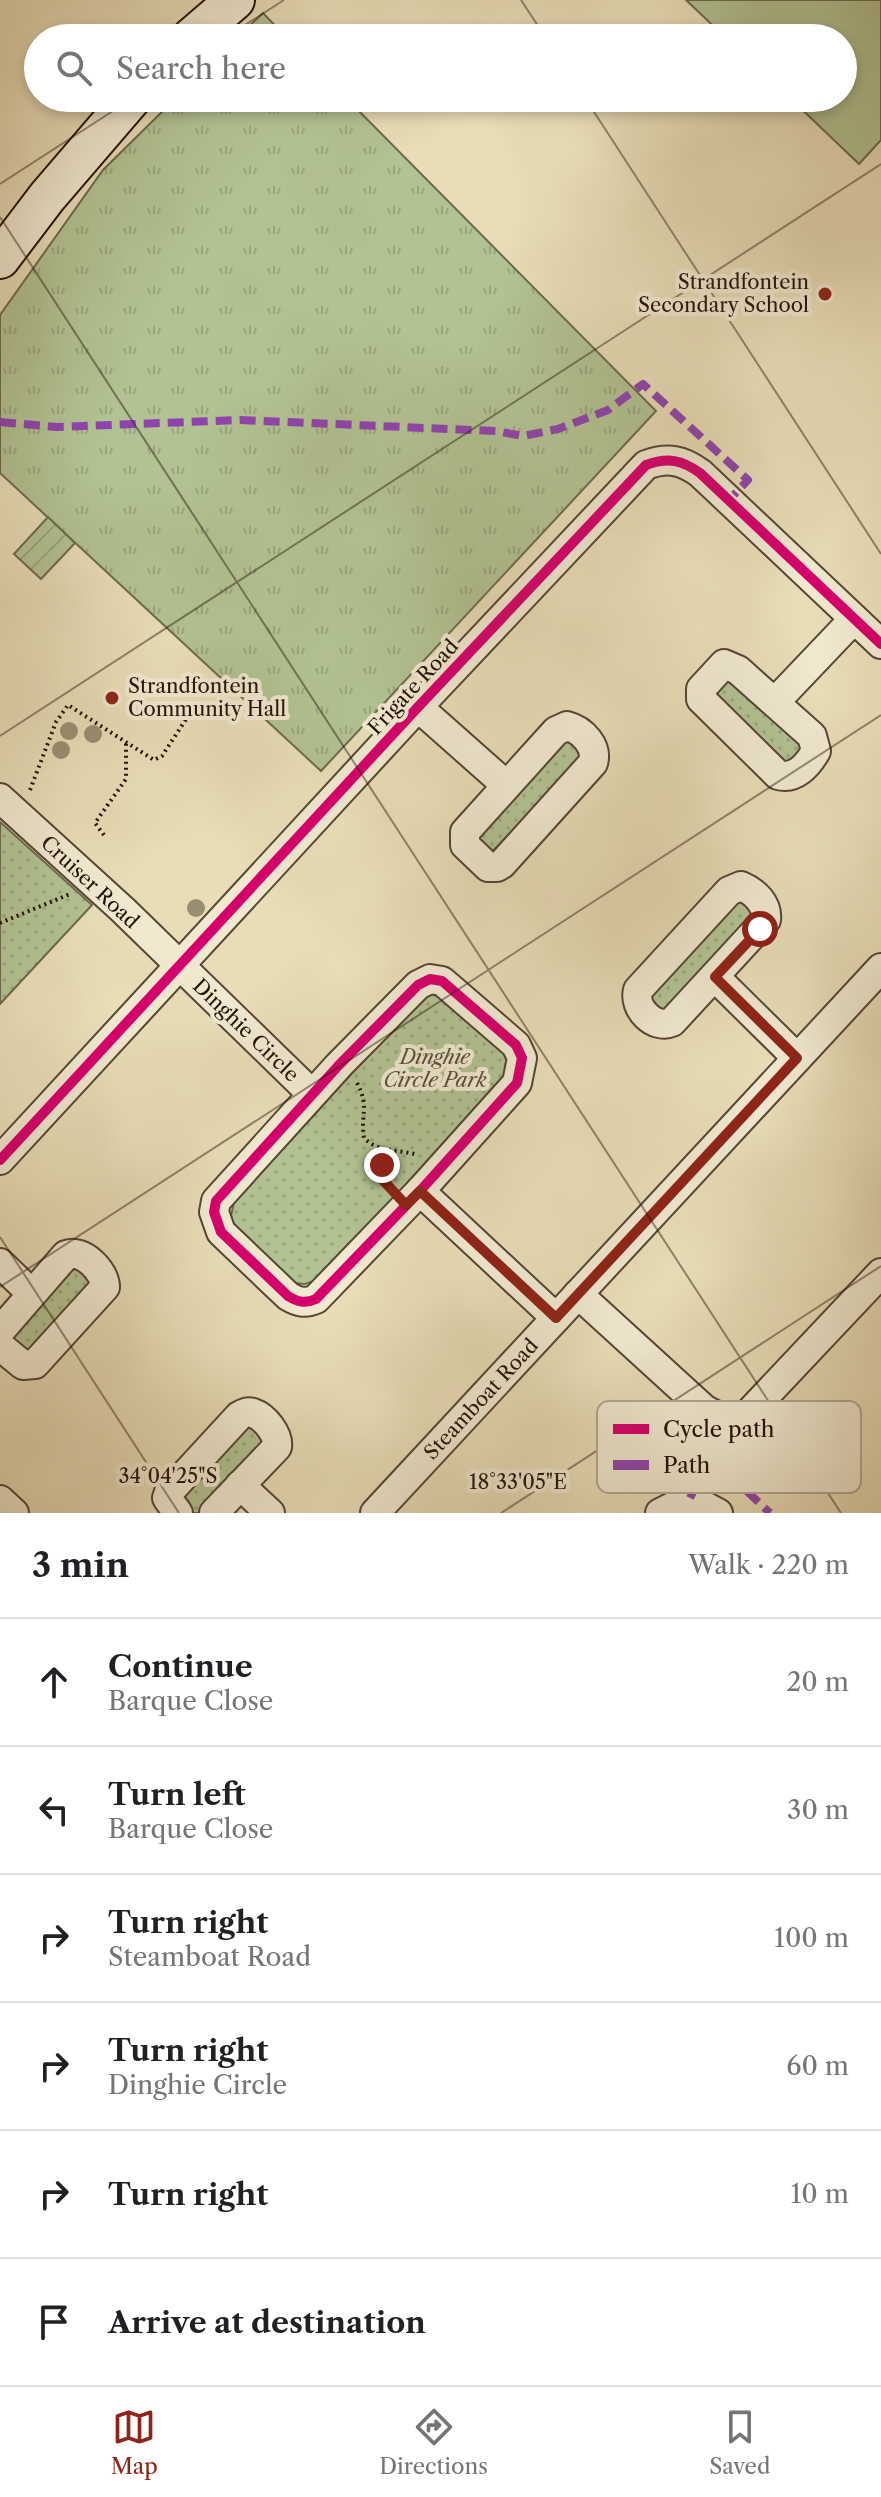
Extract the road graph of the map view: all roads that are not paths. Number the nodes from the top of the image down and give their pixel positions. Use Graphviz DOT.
graph roads {
  1 [pos="235,0"];
  2 [pos="207,24"];
  3 [pos="120,112"];
  4 [pos="0,259"];
  5 [pos="854,619"];
  6 [pos="881,644"];
  7 [pos="775,702"];
  8 [pos="418,707"];
  9 [pos="506,785"];
  10 [pos="7,805"];
  11 [pos="180,966"];
  12 [pos="881,968"];
  13 [pos="715,977"];
  14 [pos="797,1058"];
  15 [pos="312,1094"];
  16 [pos="0,1160"];
  17 [pos="413,1198"];
  18 [pos="0,1263"];
  19 [pos="881,1273"];
  20 [pos="31,1293"];
  21 [pos="578,1294"];
  22 [pos="556,1318"];
  23 [pos="0,1331"];
  24 [pos="0,1346"];
  25 [pos="695,1401"];
  26 [pos="760,1401"];
  27 [pos="240,1485"];
  28 [pos="0,1500"];
  29 [pos="14,1513"];
  30 [pos="178,1513"];
  31 [pos="214,1513"];
  32 [pos="270,1513"];
  33 [pos="375,1513"];
  34 [pos="660,1513"];
  35 [pos="718,1513"];
  1 -- 2 [label="street"];
  3 -- 4 [label="street"];
  5 -- 6 [label="street, Frigate Road"];
  5 -- 7 [label="street"];
  5 -- 8 [label="street, Frigate Road"];
  8 -- 9 [label="street"];
  8 -- 11 [label="street, Frigate Road"];
  9 -- 9 [label="street"];
  10 -- 11 [label="street, Cruiser Road"];
  11 -- 15 [label="street, Dinghie Circle"];
  11 -- 16 [label="street, Frigate Road"];
  12 -- 14 [label="street, Steamboat Road"];
  13 -- 13 [label="street"];
  13 -- 14 [label="street"];
  14 -- 21 [label="street, Steamboat Road"];
  15 -- 17 [label="street, Dinghie Circle"];
  15 -- 17 [label="street, Dinghie Circle"];
  17 -- 22 [label="street"];
  18 -- 20 [label="street"];
  19 -- 26 [label="street"];
  20 -- 23 [label="street"];
  20 -- 24 [label="street"];
  21 -- 22 [label="street, Steamboat Road"];
  21 -- 25 [label="street"];
  22 -- 33 [label="street, Steamboat Road"];
  27 -- 30 [label="street"];
  27 -- 31 [label="street"];
  27 -- 32 [label="street"];
  28 -- 29 [label="street"];
  34 -- 35 [label="street"];
}
